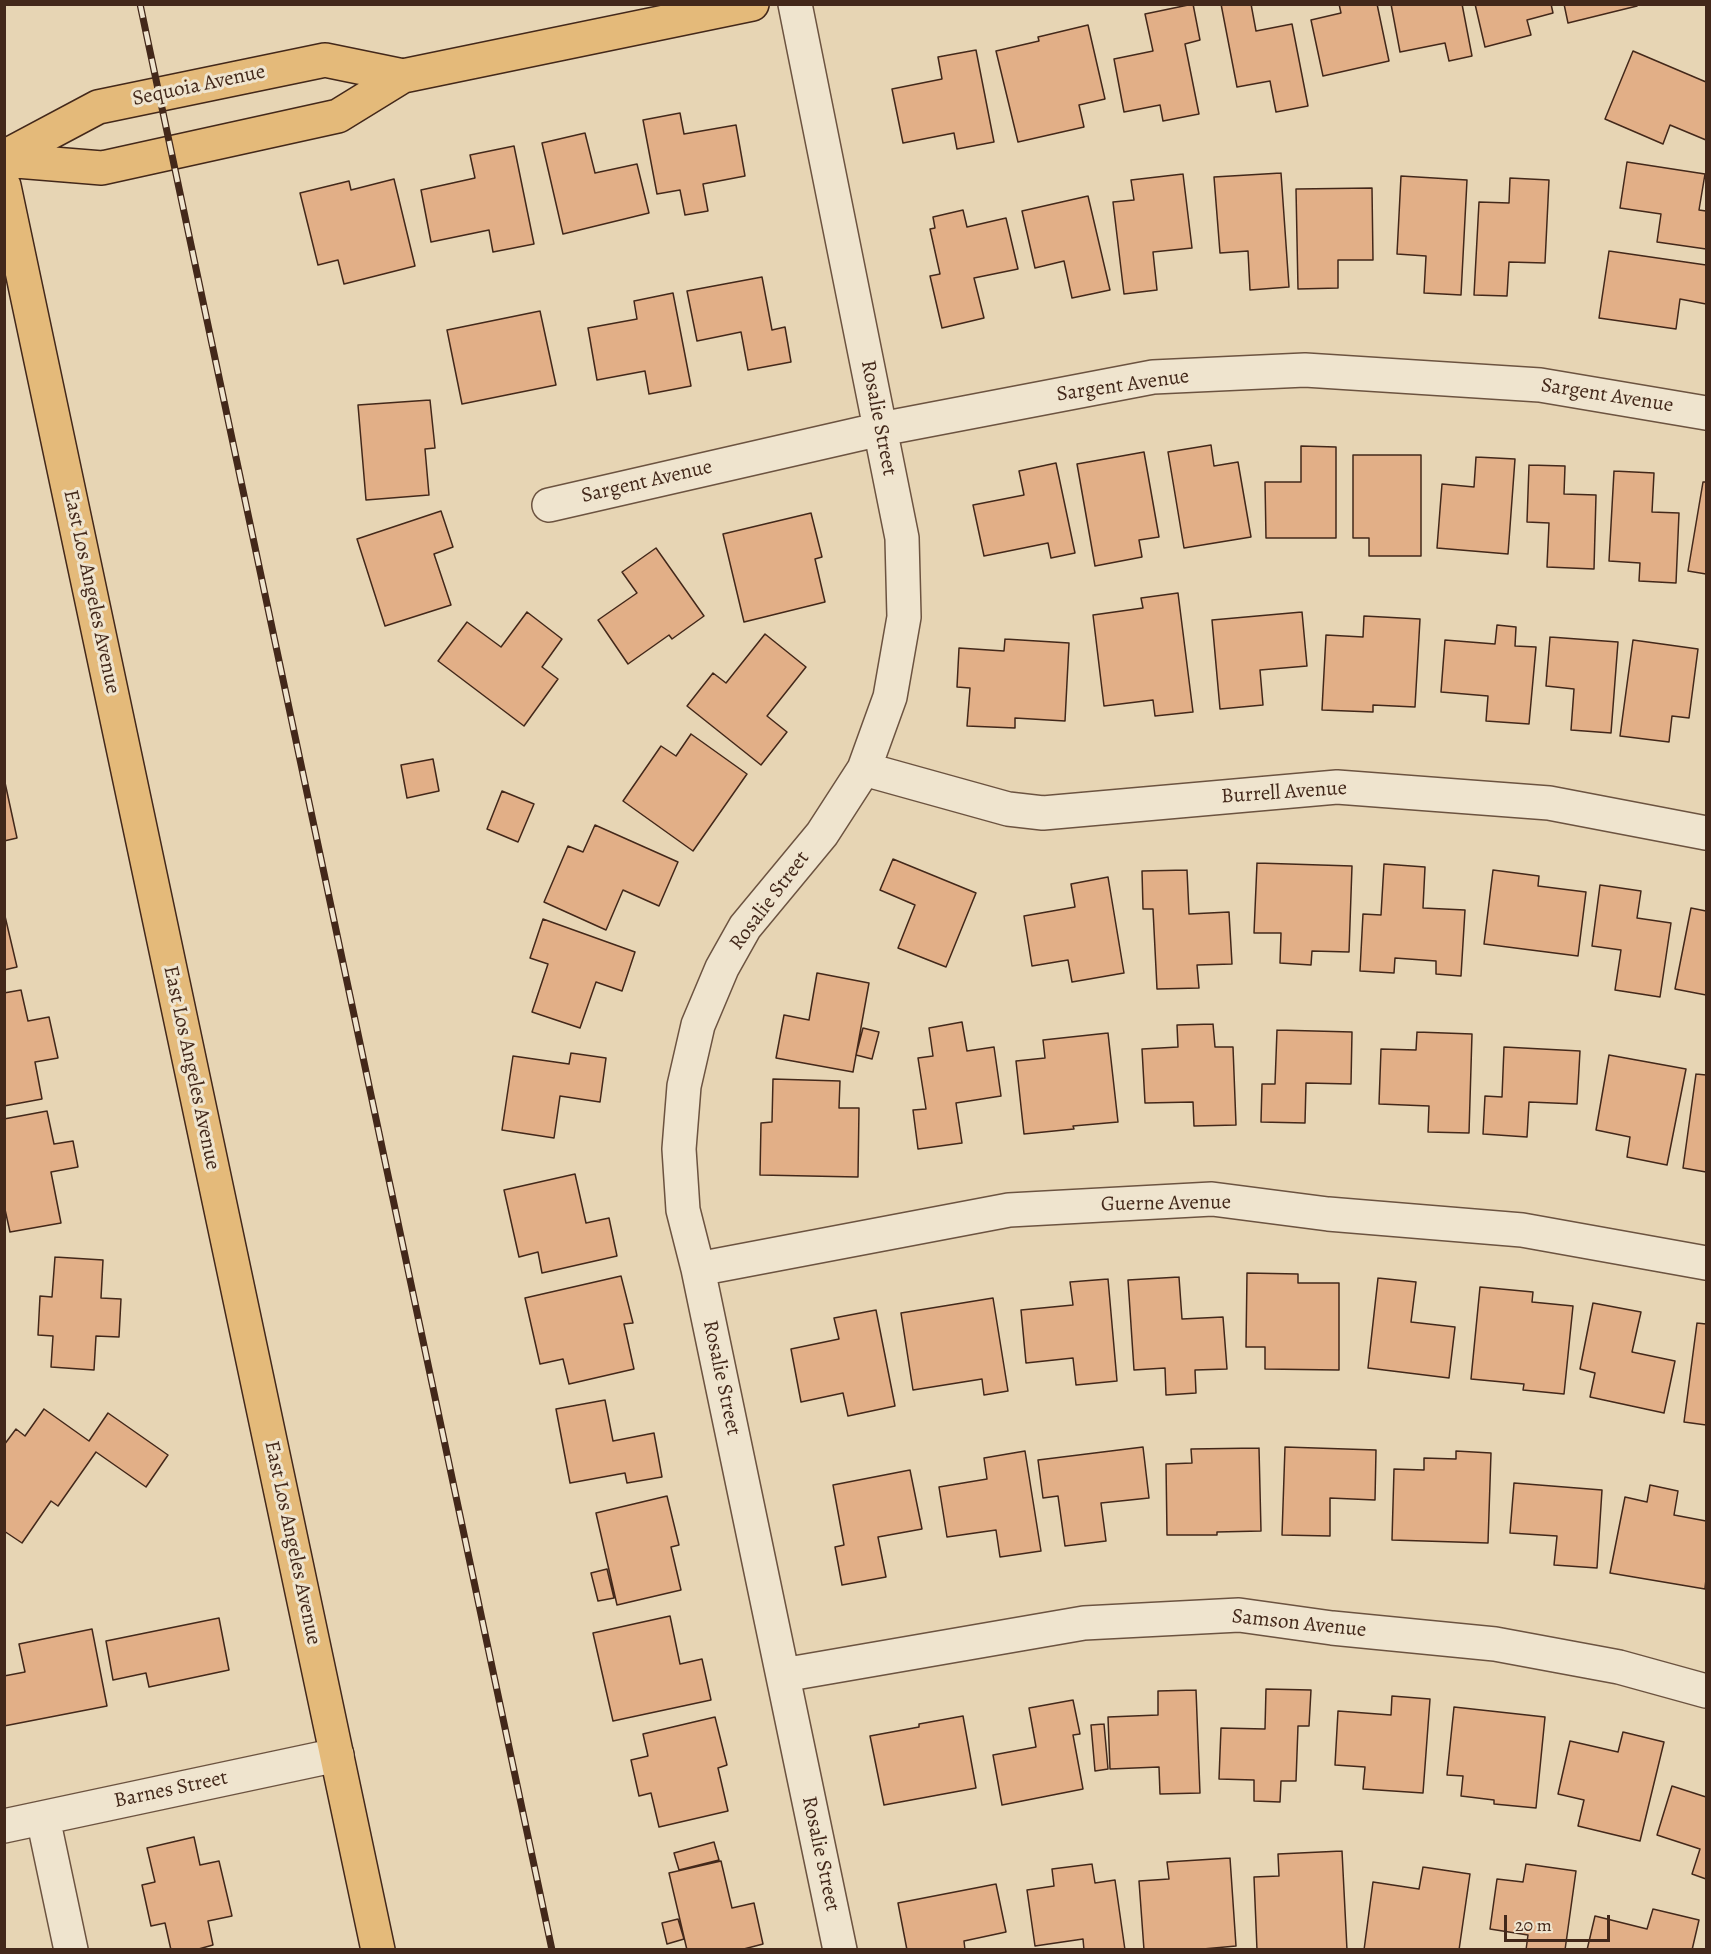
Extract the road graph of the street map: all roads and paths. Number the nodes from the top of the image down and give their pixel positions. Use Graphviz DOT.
graph roads {
  1 [pos="752,4"];
  2 [pos="795,4"];
  3 [pos="403,76"];
  4 [pos="4,159"];
  5 [pos="4,186"];
  6 [pos="1707,413"];
  7 [pos="881,429"];
  8 [pos="549,505"];
  9 [pos="864,769"];
  10 [pos="1707,833"];
  11 [pos="1707,1263"];
  12 [pos="698,1269"];
  13 [pos="783,1676"];
  14 [pos="1707,1691"];
  15 [pos="337,1755"];
  16 [pos="44,1818"];
  17 [pos="4,1826"];
  18 [pos="71,1950"];
  19 [pos="378,1950"];
  20 [pos="840,1950"];
  1 -- 3 [label="main road, Sequoia Avenue"];
  2 -- 7 [label="street, Rosalie Street"];
  3 -- 4 [label="main road, Sequoia Avenue"];
  3 -- 4 [label="main road, Sequoia Avenue"];
  5 -- 15 [label="main road, East Los Angeles Avenue"];
  6 -- 7 [label="street, Sargent Avenue"];
  7 -- 8 [label="street, Sargent Avenue"];
  7 -- 9 [label="street, Rosalie Street"];
  9 -- 10 [label="street, Burrell Avenue"];
  9 -- 12 [label="street, Rosalie Street"];
  11 -- 12 [label="street, Guerne Avenue"];
  12 -- 13 [label="street, Rosalie Street"];
  13 -- 14 [label="street, Samson Avenue"];
  13 -- 20 [label="street, Rosalie Street"];
  15 -- 16 [label="street, Barnes Street"];
  15 -- 19 [label="main road, East Los Angeles Avenue"];
  16 -- 17 [label="street, Barnes Street"];
  16 -- 18 [label="street"];
}
